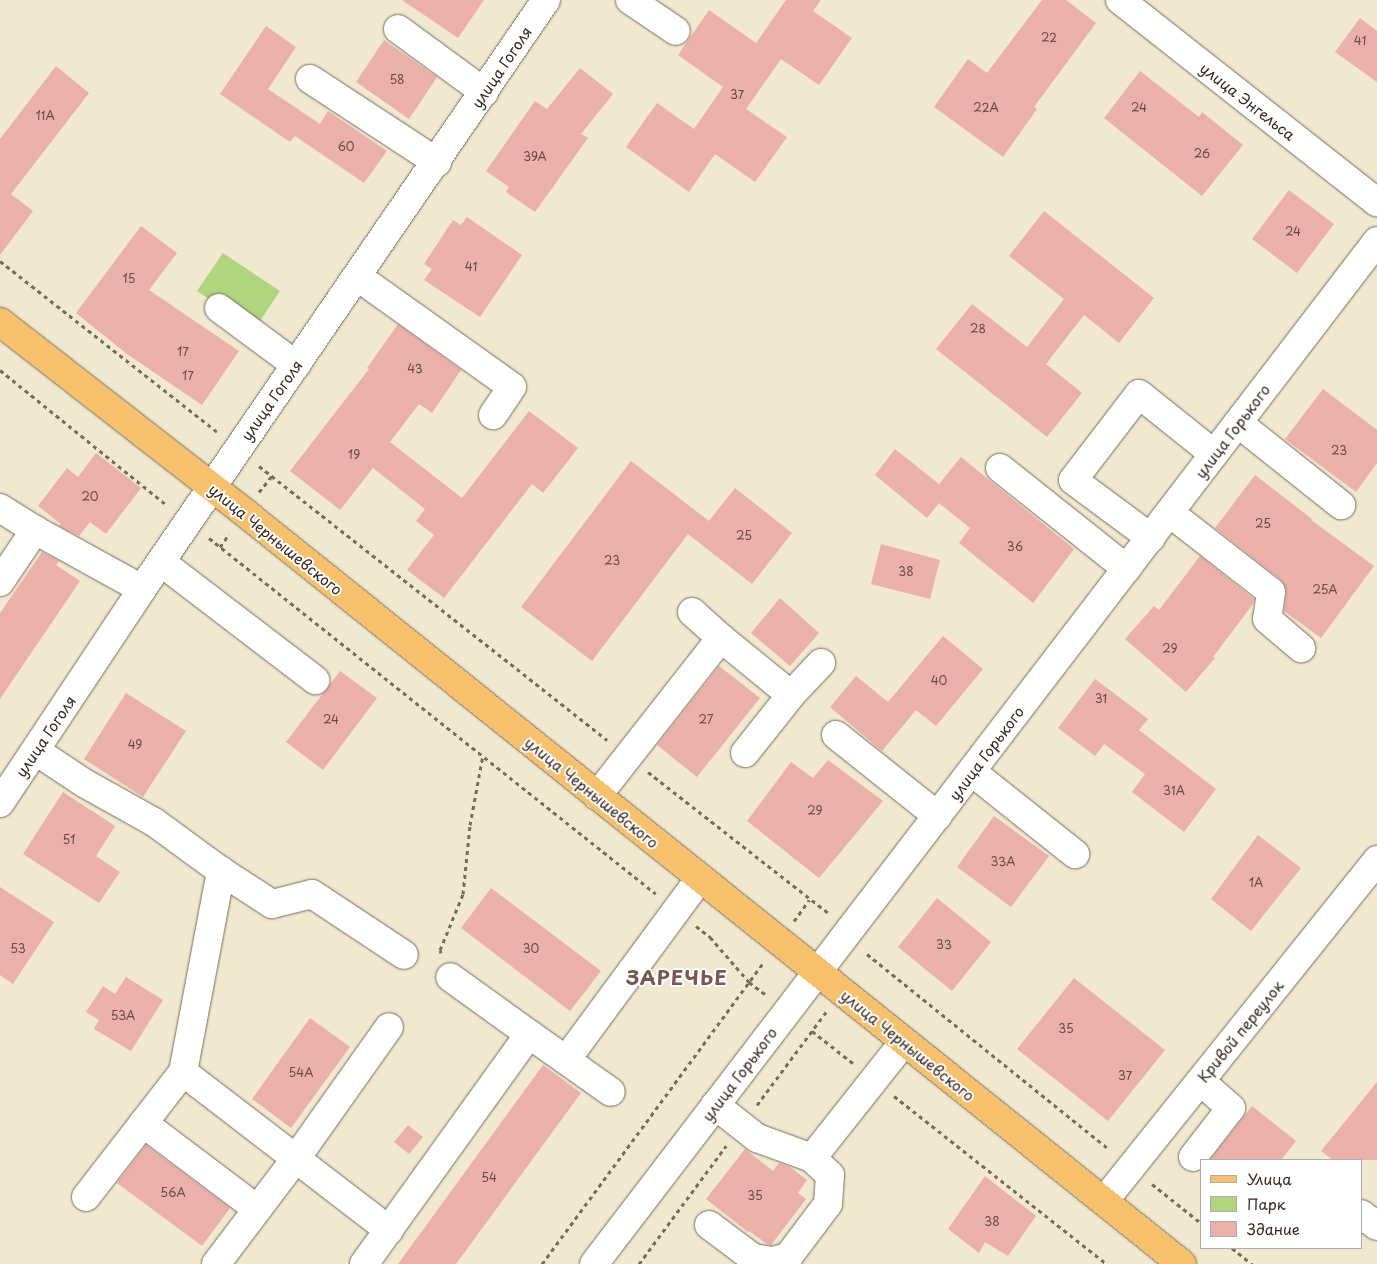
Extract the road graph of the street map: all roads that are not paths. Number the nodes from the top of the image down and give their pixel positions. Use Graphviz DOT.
graph roads {
  1 [pos="546,0"];
  2 [pos="630,0"];
  3 [pos="1120,0"];
  4 [pos="398,29"];
  5 [pos="676,31"];
  6 [pos="310,79"];
  7 [pos="484,92"];
  8 [pos="437,162"];
  9 [pos="1377,202"];
  10 [pos="1377,241"];
  11 [pos="358,277"];
  12 [pos="219,308"];
  13 [pos="0,322"];
  14 [pos="296,365"];
  15 [pos="492,415"];
  16 [pos="1238,423"];
  17 [pos="1214,454"];
  18 [pos="1000,468"];
  19 [pos="212,487"];
  20 [pos="1341,505"];
  21 [pos="0,508"];
  22 [pos="1170,514"];
  23 [pos="35,530"];
  24 [pos="1151,538"];
  25 [pos="162,563"];
  26 [pos="1127,569"];
  27 [pos="0,582"];
  28 [pos="142,589"];
  29 [pos="692,612"];
  30 [pos="721,638"];
  31 [pos="1301,648"];
  32 [pos="821,663"];
  33 [pos="315,680"];
  34 [pos="791,695"];
  35 [pos="836,736"];
  36 [pos="36,751"];
  37 [pos="745,753"];
  38 [pos="972,772"];
  39 [pos="597,796"];
  40 [pos="0,803"];
  41 [pos="938,816"];
  42 [pos="1075,854"];
  43 [pos="1377,860"];
  44 [pos="221,871"];
  45 [pos="700,878"];
  46 [pos="404,955"];
  47 [pos="817,972"];
  48 [pos="450,977"];
  49 [pos="389,1027"];
  50 [pos="529,1034"];
  51 [pos="904,1042"];
  52 [pos="566,1060"];
  53 [pos="183,1072"];
  54 [pos="1200,1081"];
  55 [pos="612,1092"];
  56 [pos="715,1105"];
  57 [pos="143,1123"];
  58 [pos="297,1157"];
  59 [pos="1193,1157"];
  60 [pos="812,1158"];
  61 [pos="86,1197"];
  62 [pos="1104,1202"];
  63 [pos="257,1210"];
  64 [pos="1362,1215"];
  65 [pos="709,1225"];
  66 [pos="1377,1226"];
  67 [pos="389,1230"];
  68 [pos="216,1264"];
  69 [pos="364,1264"];
  70 [pos="594,1264"];
  71 [pos="1182,1264"];
  1 -- 7 [label="street, улица Гоголя"];
  2 -- 5 [label="street"];
  3 -- 9 [label="street, улица Энгельса"];
  4 -- 7 [label="street"];
  6 -- 8 [label="street"];
  7 -- 8 [label="street, улица Гоголя"];
  8 -- 11 [label="street, улица Гоголя"];
  10 -- 16 [label="street, улица Горького"];
  11 -- 14 [label="street, улица Гоголя"];
  11 -- 15 [label="street"];
  12 -- 14 [label="street"];
  13 -- 19 [label="main road, улица Чернышевского"];
  14 -- 19 [label="street, улица Гоголя"];
  16 -- 17 [label="street, улица Горького"];
  16 -- 20 [label="street"];
  17 -- 22 [label="street, улица Горького"];
  17 -- 24 [label="street"];
  18 -- 26 [label="street"];
  19 -- 25 [label="street, улица Гоголя"];
  19 -- 39 [label="main road, улица Чернышевского"];
  21 -- 23 [label="street"];
  22 -- 24 [label="street, улица Горького"];
  22 -- 31 [label="street"];
  23 -- 27 [label="street"];
  23 -- 28 [label="street"];
  24 -- 26 [label="street, улица Горького"];
  25 -- 28 [label="street, улица Гоголя"];
  25 -- 33 [label="street"];
  26 -- 38 [label="street, улица Горького"];
  28 -- 36 [label="street, улица Гоголя"];
  29 -- 30 [label="street"];
  30 -- 34 [label="street"];
  30 -- 39 [label="street"];
  32 -- 34 [label="street"];
  34 -- 37 [label="street"];
  35 -- 41 [label="street"];
  36 -- 40 [label="street, улица Гоголя"];
  36 -- 44 [label="street"];
  38 -- 41 [label="street, улица Горького"];
  38 -- 42 [label="street"];
  39 -- 45 [label="main road, улица Чернышевского"];
  41 -- 47 [label="street, улица Горького"];
  43 -- 54 [label="street, Кривой переулок"];
  44 -- 46 [label="street"];
  44 -- 53 [label="street"];
  45 -- 47 [label="main road, улица Чернышевского"];
  45 -- 52 [label="street"];
  47 -- 51 [label="main road, улица Чернышевского"];
  47 -- 56 [label="street, улица Горького"];
  48 -- 50 [label="street"];
  49 -- 58 [label="street"];
  50 -- 52 [label="street"];
  50 -- 67 [label="street"];
  51 -- 60 [label="street"];
  51 -- 62 [label="main road, улица Чернышевского"];
  52 -- 55 [label="street"];
  53 -- 57 [label="street"];
  53 -- 58 [label="street"];
  54 -- 59 [label="street"];
  54 -- 62 [label="street, Кривой переулок"];
  56 -- 60 [label="street"];
  56 -- 70 [label="street, улица Горького"];
  57 -- 61 [label="street"];
  57 -- 63 [label="street"];
  58 -- 63 [label="street"];
  58 -- 67 [label="street"];
  60 -- 65 [label="street"];
  62 -- 71 [label="main road, улица Чернышевского"];
  63 -- 68 [label="street"];
  64 -- 66 [label="street"];
  67 -- 69 [label="street"];
}
